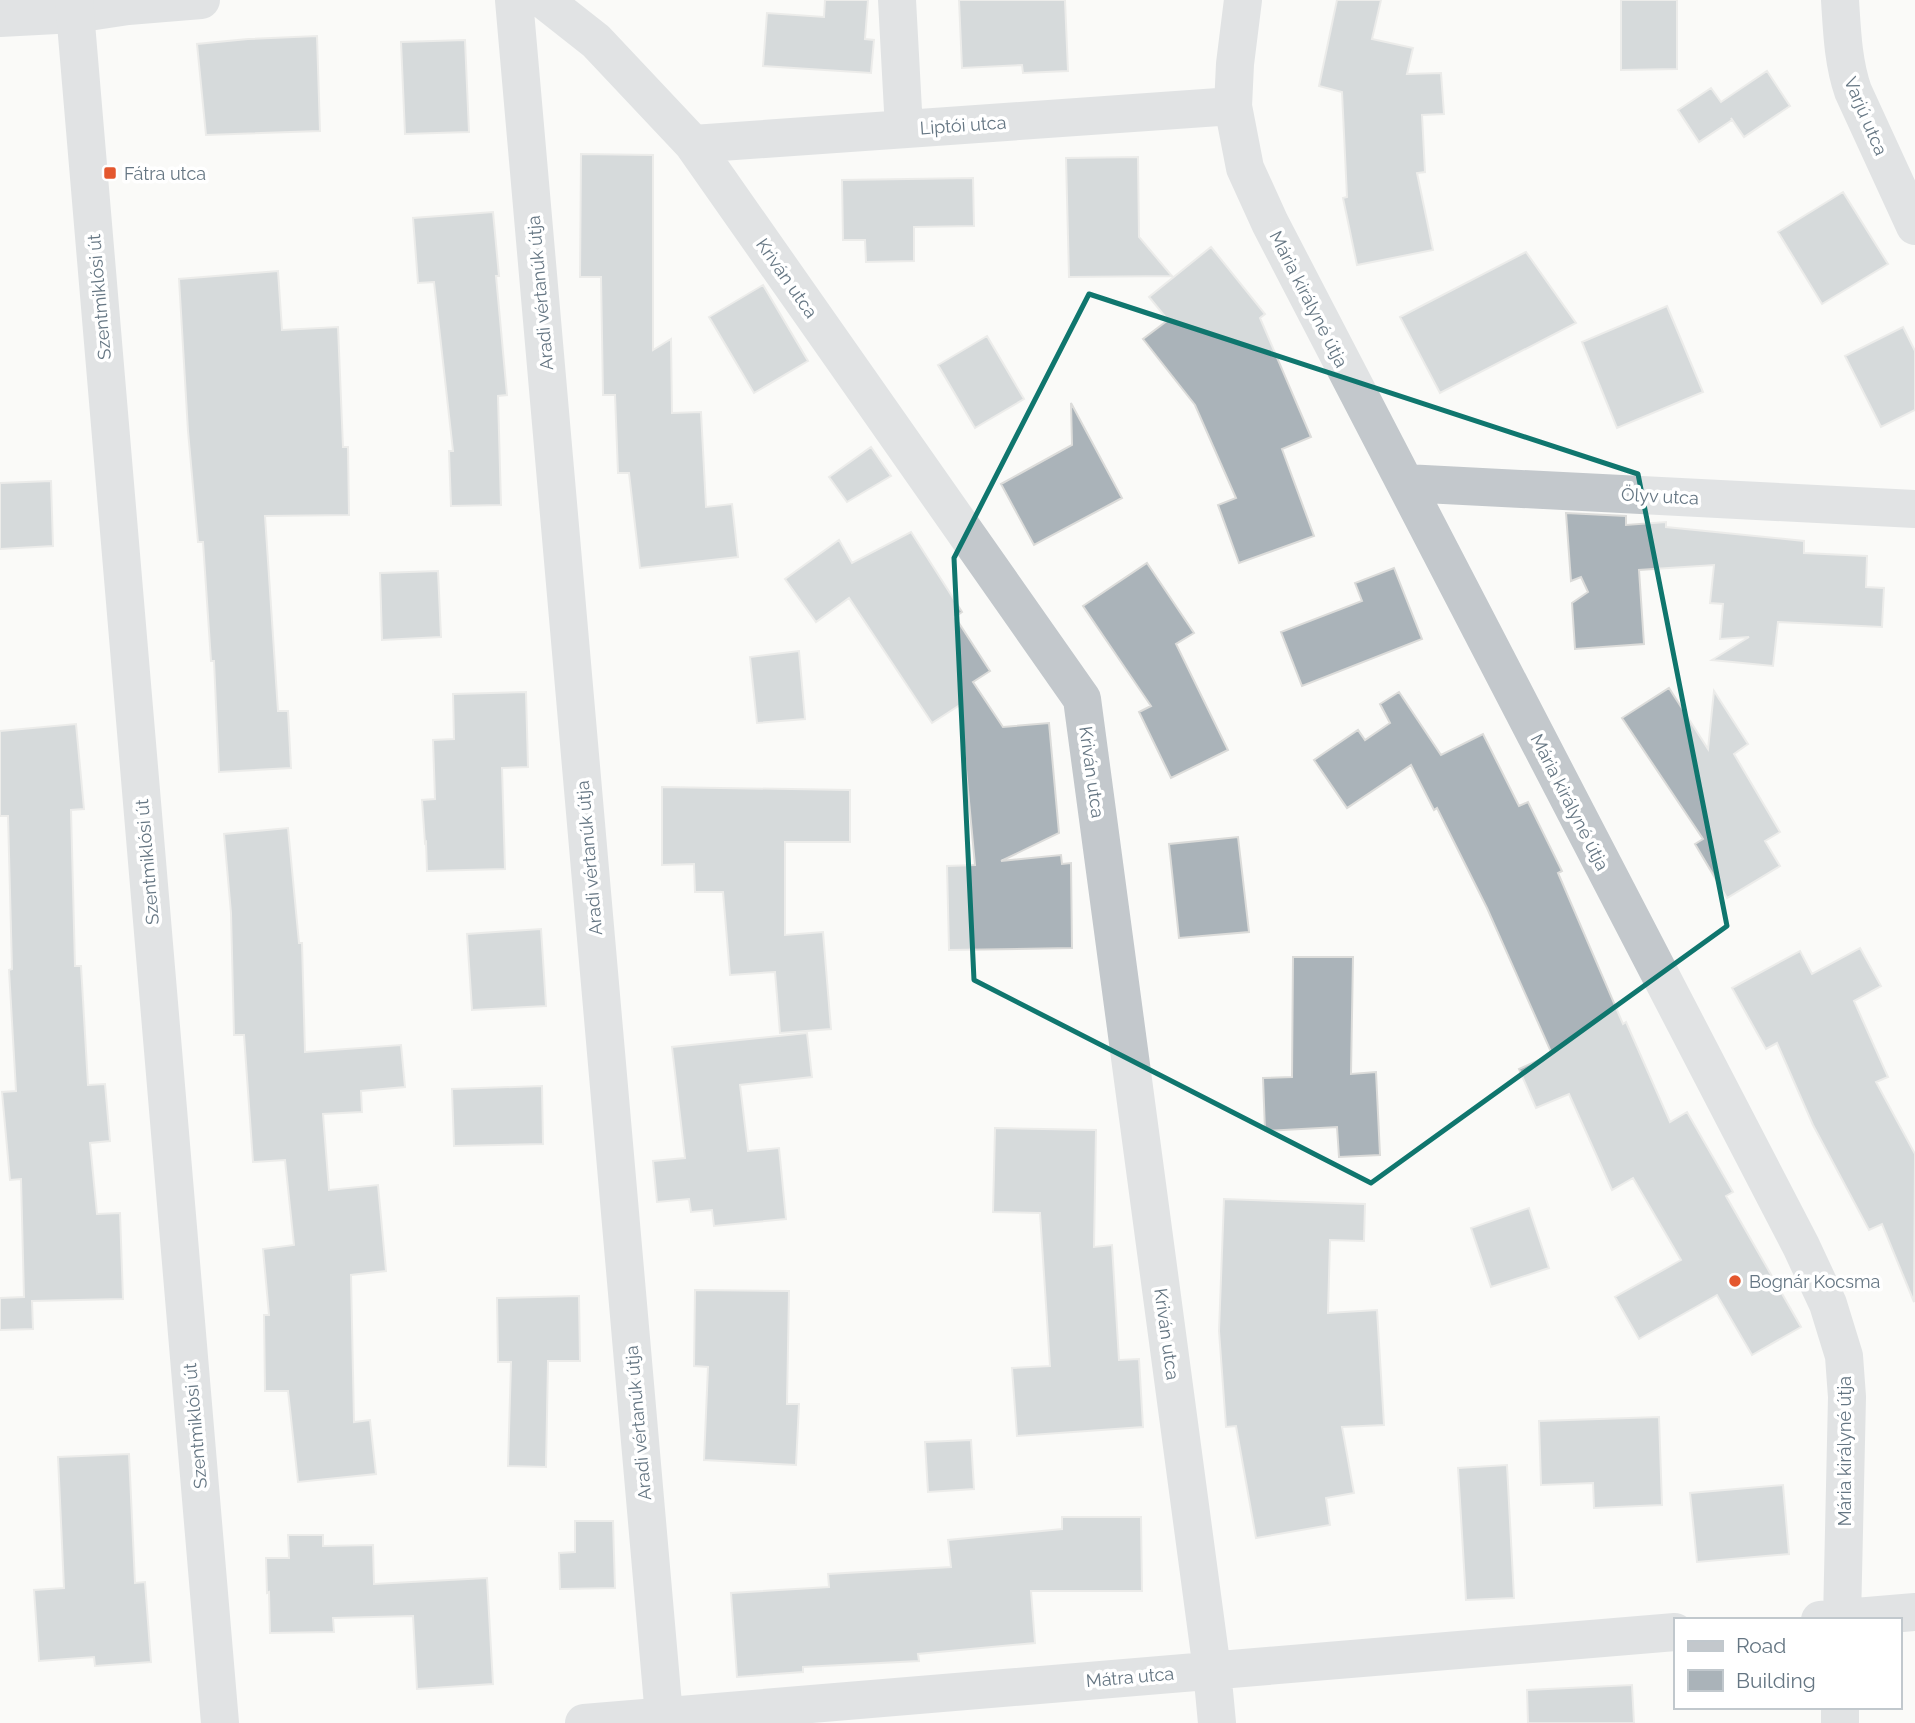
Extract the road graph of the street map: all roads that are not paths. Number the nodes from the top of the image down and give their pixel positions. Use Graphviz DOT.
graph roads {
  1 [pos="201,0"];
  2 [pos="514,0"];
  3 [pos="544,0"];
  4 [pos="897,0"];
  5 [pos="1243,0"];
  6 [pos="1840,0"];
  7 [pos="74,7"];
  8 [pos="0,18"];
  9 [pos="1233,106"];
  10 [pos="904,129"];
  11 [pos="693,144"];
  12 [pos="1915,226"];
  13 [pos="1405,483"];
  14 [pos="1915,509"];
  15 [pos="1915,1612"];
  16 [pos="1834,1618"];
  17 [pos="1846,1618"];
  18 [pos="1674,1632"];
  19 [pos="1212,1670"];
  20 [pos="664,1716"];
  21 [pos="220,1723"];
  22 [pos="584,1723"];
  23 [pos="1217,1723"];
  1 -- 7 [label="street"];
  2 -- 20 [label="street, Aradi vértanúk útja"];
  3 -- 11 [label="street, Kriván utca"];
  4 -- 10 [label="street"];
  5 -- 9 [label="street, Mária királyné útja"];
  6 -- 12 [label="street, Varjú utca"];
  7 -- 8 [label="street"];
  7 -- 21 [label="street, Szentmiklósi út"];
  9 -- 10 [label="street, Liptói utca"];
  9 -- 13 [label="street, Mária királyné útja"];
  10 -- 11 [label="street, Liptói utca"];
  11 -- 19 [label="street, Kriván utca"];
  13 -- 14 [label="street, Ölyv utca"];
  13 -- 16 [label="street, Mária királyné útja"];
  15 -- 17 [label="street"];
  18 -- 19 [label="street, Mátra utca"];
  19 -- 20 [label="street, Mátra utca"];
  19 -- 23 [label="street, Kriván utca"];
  20 -- 22 [label="street, Mátra utca"];
}
